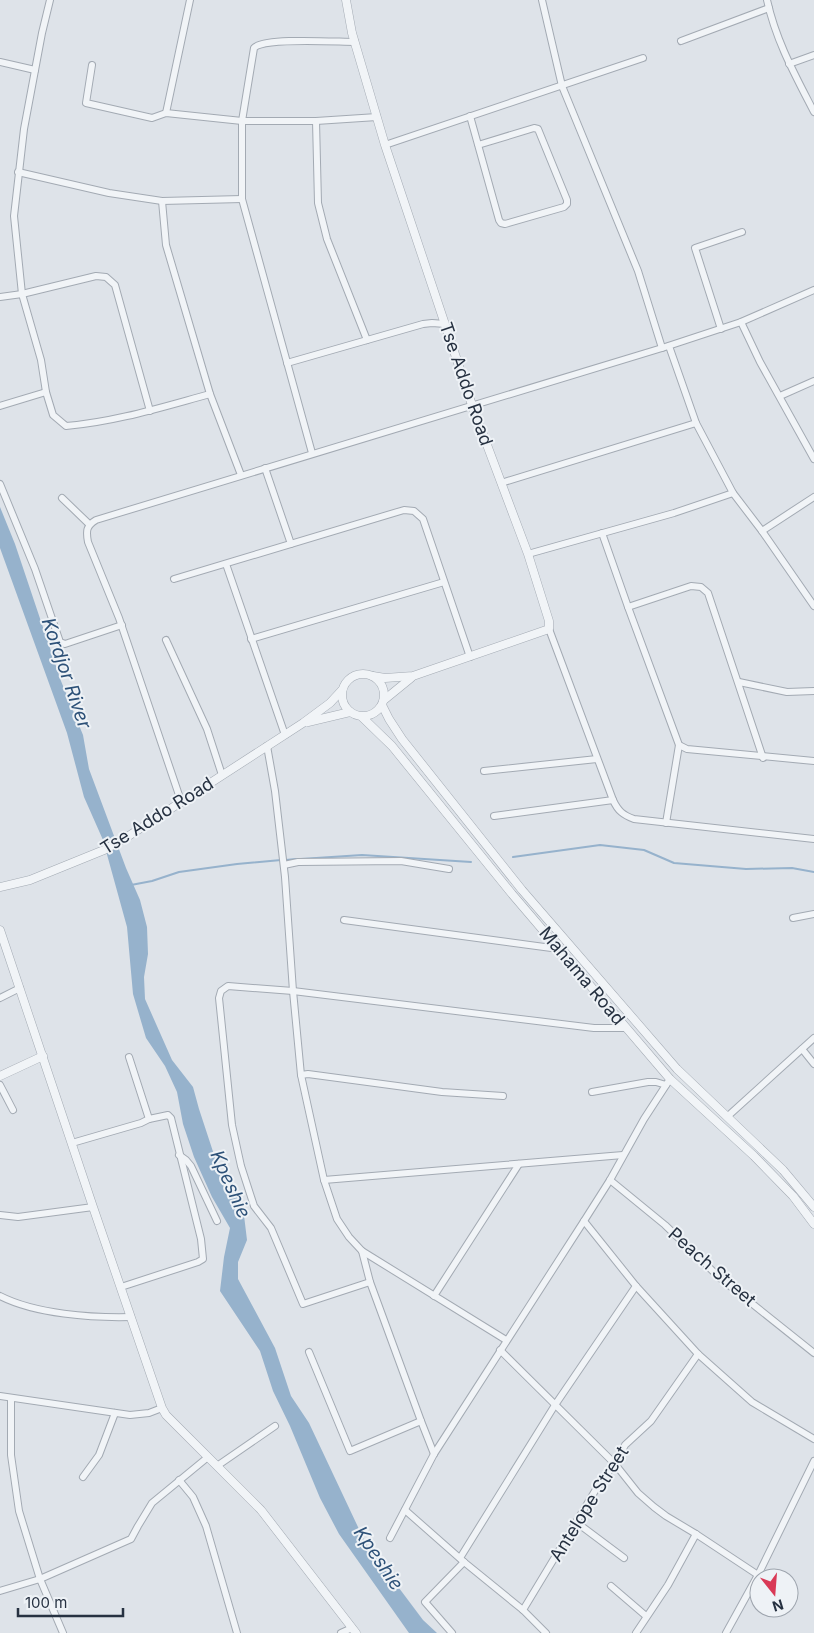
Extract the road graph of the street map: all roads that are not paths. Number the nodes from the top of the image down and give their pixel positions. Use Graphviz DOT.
graph roads {
  1 [pos="50,0"];
  2 [pos="190,0"];
  3 [pos="346,0"];
  4 [pos="542,0"];
  5 [pos="767,0"];
  6 [pos="769,8"];
  7 [pos="681,41"];
  8 [pos="355,42"];
  9 [pos="814,55"];
  10 [pos="643,58"];
  11 [pos="0,62"];
  12 [pos="92,64"];
  13 [pos="789,64"];
  14 [pos="35,70"];
  15 [pos="562,86"];
  16 [pos="814,112"];
  17 [pos="166,113"];
  18 [pos="470,116"];
  19 [pos="377,117"];
  20 [pos="316,121"];
  21 [pos="242,122"];
  22 [pos="384,145"];
  23 [pos="478,145"];
  24 [pos="18,172"];
  25 [pos="242,199"];
  26 [pos="162,201"];
  27 [pos="742,232"];
  28 [pos="814,290"];
  29 [pos="22,294"];
  30 [pos="0,297"];
  31 [pos="741,322"];
  32 [pos="445,324"];
  33 [pos="721,329"];
  34 [pos="367,340"];
  35 [pos="666,347"];
  36 [pos="287,363"];
  37 [pos="814,382"];
  38 [pos="46,392"];
  39 [pos="210,394"];
  40 [pos="780,396"];
  41 [pos="472,405"];
  42 [pos="0,406"];
  43 [pos="150,410"];
  44 [pos="696,423"];
  45 [pos="312,454"];
  46 [pos="814,459"];
  47 [pos="265,468"];
  48 [pos="241,475"];
  49 [pos="500,483"];
  50 [pos="0,484"];
  51 [pos="733,493"];
  52 [pos="814,497"];
  53 [pos="62,498"];
  54 [pos="89,524"];
  55 [pos="762,531"];
  56 [pos="602,533"];
  57 [pos="291,544"];
  58 [pos="528,554"];
  59 [pos="226,564"];
  60 [pos="174,579"];
  61 [pos="444,582"];
  62 [pos="811,597"];
  63 [pos="814,606"];
  64 [pos="628,607"];
  65 [pos="122,625"];
  66 [pos="549,629"];
  67 [pos="251,639"];
  68 [pos="166,640"];
  69 [pos="470,657"];
  70 [pos="374,676"];
  71 [pos="413,676"];
  72 [pos="739,682"];
  73 [pos="342,690"];
  74 [pos="814,690"];
  75 [pos="383,702"];
  76 [pos="350,712"];
  77 [pos="362,717"];
  78 [pos="303,723"];
  79 [pos="285,735"];
  80 [pos="679,745"];
  81 [pos="267,746"];
  82 [pos="763,758"];
  83 [pos="597,759"];
  84 [pos="814,761"];
  85 [pos="484,771"];
  86 [pos="222,775"];
  87 [pos="613,800"];
  88 [pos="182,801"];
  89 [pos="494,816"];
  90 [pos="666,823"];
  91 [pos="814,839"];
  92 [pos="284,864"];
  93 [pos="448,869"];
  94 [pos="0,887"];
  95 [pos="814,914"];
  96 [pos="793,918"];
  97 [pos="344,920"];
  98 [pos="0,930"];
  99 [pos="559,949"];
  100 [pos="20,988"];
  101 [pos="293,991"];
  102 [pos="0,998"];
  103 [pos="626,1028"];
  104 [pos="814,1038"];
  105 [pos="802,1049"];
  106 [pos="42,1056"];
  107 [pos="129,1057"];
  108 [pos="814,1064"];
  109 [pos="301,1075"];
  110 [pos="0,1076"];
  111 [pos="668,1082"];
  112 [pos="0,1085"];
  113 [pos="592,1092"];
  114 [pos="503,1096"];
  115 [pos="14,1110"];
  116 [pos="728,1116"];
  117 [pos="149,1119"];
  118 [pos="72,1143"];
  119 [pos="179,1155"];
  120 [pos="623,1155"];
  121 [pos="519,1164"];
  122 [pos="324,1180"];
  123 [pos="610,1180"];
  124 [pos="92,1207"];
  125 [pos="814,1207"];
  126 [pos="0,1215"];
  127 [pos="217,1221"];
  128 [pos="584,1221"];
  129 [pos="814,1224"];
  130 [pos="362,1251"];
  131 [pos="370,1282"];
  132 [pos="636,1286"];
  133 [pos="122,1287"];
  134 [pos="0,1296"];
  135 [pos="434,1296"];
  136 [pos="131,1317"];
  137 [pos="506,1340"];
  138 [pos="500,1350"];
  139 [pos="310,1352"];
  140 [pos="814,1353"];
  141 [pos="698,1354"];
  142 [pos="0,1396"];
  143 [pos="11,1398"];
  144 [pos="555,1405"];
  145 [pos="162,1408"];
  146 [pos="115,1413"];
  147 [pos="420,1422"];
  148 [pos="275,1426"];
  149 [pos="814,1440"];
  150 [pos="434,1454"];
  151 [pos="208,1457"];
  152 [pos="814,1461"];
  153 [pos="614,1464"];
  154 [pos="217,1466"];
  155 [pos="83,1477"];
  156 [pos="179,1480"];
  157 [pos="405,1510"];
  158 [pos="576,1522"];
  159 [pos="696,1534"];
  160 [pos="390,1538"];
  161 [pos="624,1558"];
  162 [pos="462,1560"];
  163 [pos="761,1568"];
  164 [pos="749,1569"];
  165 [pos="40,1579"];
  166 [pos="611,1586"];
  167 [pos="0,1591"];
  168 [pos="749,1591"];
  169 [pos="524,1610"];
  170 [pos="646,1616"];
  171 [pos="540,1627"];
  172 [pos="354,1630"];
  173 [pos="63,1633"];
  174 [pos="236,1633"];
  175 [pos="341,1633"];
  176 [pos="452,1633"];
  177 [pos="534,1633"];
  178 [pos="546,1633"];
  179 [pos="636,1633"];
  180 [pos="726,1633"];
  1 -- 14 [label="street"];
  2 -- 17 [label="street"];
  3 -- 8 [label="street, Tse Addo Road"];
  4 -- 15 [label="street"];
  5 -- 6 [label="street"];
  6 -- 7 [label="street"];
  6 -- 13 [label="street"];
  8 -- 19 [label="street, Tse Addo Road"];
  8 -- 21 [label="street"];
  9 -- 13 [label="street"];
  10 -- 15 [label="street"];
  11 -- 14 [label="street"];
  12 -- 17 [label="street"];
  13 -- 16 [label="street"];
  14 -- 24 [label="street"];
  15 -- 18 [label="street"];
  15 -- 35 [label="street"];
  17 -- 21 [label="street"];
  18 -- 22 [label="street"];
  18 -- 23 [label="street"];
  19 -- 20 [label="street"];
  19 -- 22 [label="street, Tse Addo Road"];
  20 -- 21 [label="street"];
  20 -- 34 [label="street"];
  21 -- 25 [label="street"];
  22 -- 32 [label="street, Tse Addo Road"];
  23 -- 23 [label="street"];
  24 -- 26 [label="street"];
  24 -- 29 [label="street"];
  25 -- 26 [label="street"];
  25 -- 36 [label="street"];
  26 -- 39 [label="street"];
  27 -- 33 [label="street"];
  28 -- 31 [label="street"];
  29 -- 30 [label="street"];
  29 -- 38 [label="street"];
  29 -- 43 [label="street"];
  31 -- 33 [label="street"];
  31 -- 40 [label="street"];
  32 -- 34 [label="street"];
  32 -- 41 [label="street, Tse Addo Road"];
  33 -- 35 [label="street"];
  34 -- 36 [label="street"];
  35 -- 41 [label="street"];
  35 -- 44 [label="street"];
  36 -- 45 [label="street"];
  37 -- 40 [label="street"];
  38 -- 42 [label="street"];
  38 -- 43 [label="street"];
  39 -- 43 [label="street"];
  39 -- 48 [label="street"];
  40 -- 46 [label="street"];
  41 -- 45 [label="street"];
  41 -- 49 [label="street, Tse Addo Road"];
  44 -- 49 [label="street"];
  44 -- 51 [label="street"];
  45 -- 47 [label="street"];
  47 -- 48 [label="street"];
  47 -- 57 [label="street"];
  48 -- 54 [label="street"];
  49 -- 58 [label="street, Tse Addo Road"];
  50 -- 65 [label="street"];
  51 -- 55 [label="street"];
  51 -- 56 [label="street"];
  52 -- 55 [label="street"];
  53 -- 54 [label="street"];
  54 -- 65 [label="street"];
  55 -- 62 [label="street"];
  56 -- 58 [label="street"];
  56 -- 64 [label="street"];
  57 -- 59 [label="street"];
  57 -- 61 [label="street"];
  58 -- 66 [label="street, Tse Addo Road"];
  59 -- 60 [label="street"];
  59 -- 67 [label="street"];
  61 -- 67 [label="street"];
  61 -- 69 [label="street"];
  62 -- 63 [label="street"];
  64 -- 72 [label="street"];
  64 -- 80 [label="street"];
  65 -- 88 [label="street"];
  66 -- 69 [label="street"];
  66 -- 83 [label="street"];
  67 -- 79 [label="street"];
  68 -- 86 [label="street"];
  69 -- 71 [label="street"];
  70 -- 71 [label="street"];
  70 -- 73 [label="street"];
  70 -- 75 [label="street"];
  71 -- 75 [label="street"];
  72 -- 74 [label="street"];
  72 -- 82 [label="street"];
  73 -- 76 [label="street"];
  73 -- 78 [label="street, Tse Addo Road"];
  75 -- 77 [label="street"];
  75 -- 116 [label="street, Mahama Road"];
  76 -- 77 [label="street"];
  76 -- 78 [label="street, Tse Addo Road"];
  77 -- 99 [label="street, Mahama Road"];
  78 -- 79 [label="street, Tse Addo Road"];
  79 -- 81 [label="street, Tse Addo Road"];
  80 -- 82 [label="street"];
  80 -- 90 [label="street"];
  81 -- 86 [label="street, Tse Addo Road"];
  81 -- 92 [label="street"];
  82 -- 84 [label="street"];
  83 -- 85 [label="street"];
  83 -- 87 [label="street"];
  86 -- 88 [label="street, Tse Addo Road"];
  87 -- 89 [label="street"];
  87 -- 90 [label="street"];
  88 -- 94 [label="street, Tse Addo Road"];
  90 -- 91 [label="street"];
  92 -- 93 [label="street"];
  92 -- 101 [label="street"];
  95 -- 96 [label="street"];
  97 -- 99 [label="street"];
  98 -- 100 [label="street"];
  99 -- 103 [label="street, Mahama Road"];
  100 -- 102 [label="street"];
  100 -- 106 [label="street"];
  101 -- 103 [label="street"];
  101 -- 109 [label="street"];
  101 -- 131 [label="street"];
  103 -- 111 [label="street, Mahama Road"];
  104 -- 105 [label="street"];
  105 -- 108 [label="street"];
  105 -- 116 [label="street"];
  106 -- 110 [label="street"];
  106 -- 118 [label="street"];
  107 -- 117 [label="street"];
  109 -- 114 [label="street"];
  109 -- 122 [label="street"];
  111 -- 113 [label="street"];
  111 -- 120 [label="street"];
  111 -- 129 [label="street, Mahama Road"];
  112 -- 115 [label="street"];
  116 -- 125 [label="street, Mahama Road"];
  117 -- 118 [label="street"];
  117 -- 119 [label="street"];
  118 -- 124 [label="street"];
  119 -- 127 [label="street"];
  119 -- 133 [label="street"];
  120 -- 121 [label="street"];
  120 -- 123 [label="street"];
  121 -- 122 [label="street"];
  121 -- 135 [label="street"];
  122 -- 130 [label="street"];
  123 -- 128 [label="street"];
  123 -- 140 [label="street, Peach Street"];
  124 -- 126 [label="street"];
  124 -- 133 [label="street"];
  128 -- 132 [label="street"];
  128 -- 137 [label="street"];
  130 -- 131 [label="street"];
  130 -- 135 [label="street"];
  131 -- 147 [label="street"];
  132 -- 141 [label="street"];
  132 -- 144 [label="street"];
  133 -- 136 [label="street"];
  134 -- 136 [label="street"];
  135 -- 137 [label="street"];
  136 -- 145 [label="street"];
  137 -- 138 [label="street"];
  138 -- 144 [label="street"];
  138 -- 150 [label="street"];
  139 -- 147 [label="street"];
  141 -- 149 [label="street"];
  141 -- 153 [label="street, Antelope Street"];
  142 -- 143 [label="street"];
  143 -- 146 [label="street"];
  143 -- 165 [label="street"];
  144 -- 153 [label="street"];
  144 -- 162 [label="street"];
  145 -- 146 [label="street"];
  145 -- 151 [label="street"];
  146 -- 155 [label="street"];
  147 -- 150 [label="street"];
  148 -- 154 [label="street"];
  150 -- 157 [label="street"];
  151 -- 154 [label="street"];
  151 -- 156 [label="street"];
  152 -- 163 [label="street"];
  153 -- 158 [label="street, Antelope Street"];
  153 -- 159 [label="street"];
  154 -- 172 [label="street"];
  156 -- 165 [label="street"];
  156 -- 174 [label="street"];
  157 -- 160 [label="street"];
  157 -- 162 [label="street"];
  158 -- 161 [label="street"];
  158 -- 169 [label="street, Antelope Street"];
  159 -- 164 [label="street"];
  159 -- 170 [label="street"];
  162 -- 169 [label="street"];
  162 -- 176 [label="street"];
  165 -- 167 [label="street"];
  165 -- 173 [label="street"];
  166 -- 170 [label="street"];
  168 -- 180 [label="street"];
  169 -- 171 [label="street"];
  170 -- 179 [label="street"];
  171 -- 177 [label="street"];
  171 -- 178 [label="street"];
  172 -- 175 [label="street"];
}
